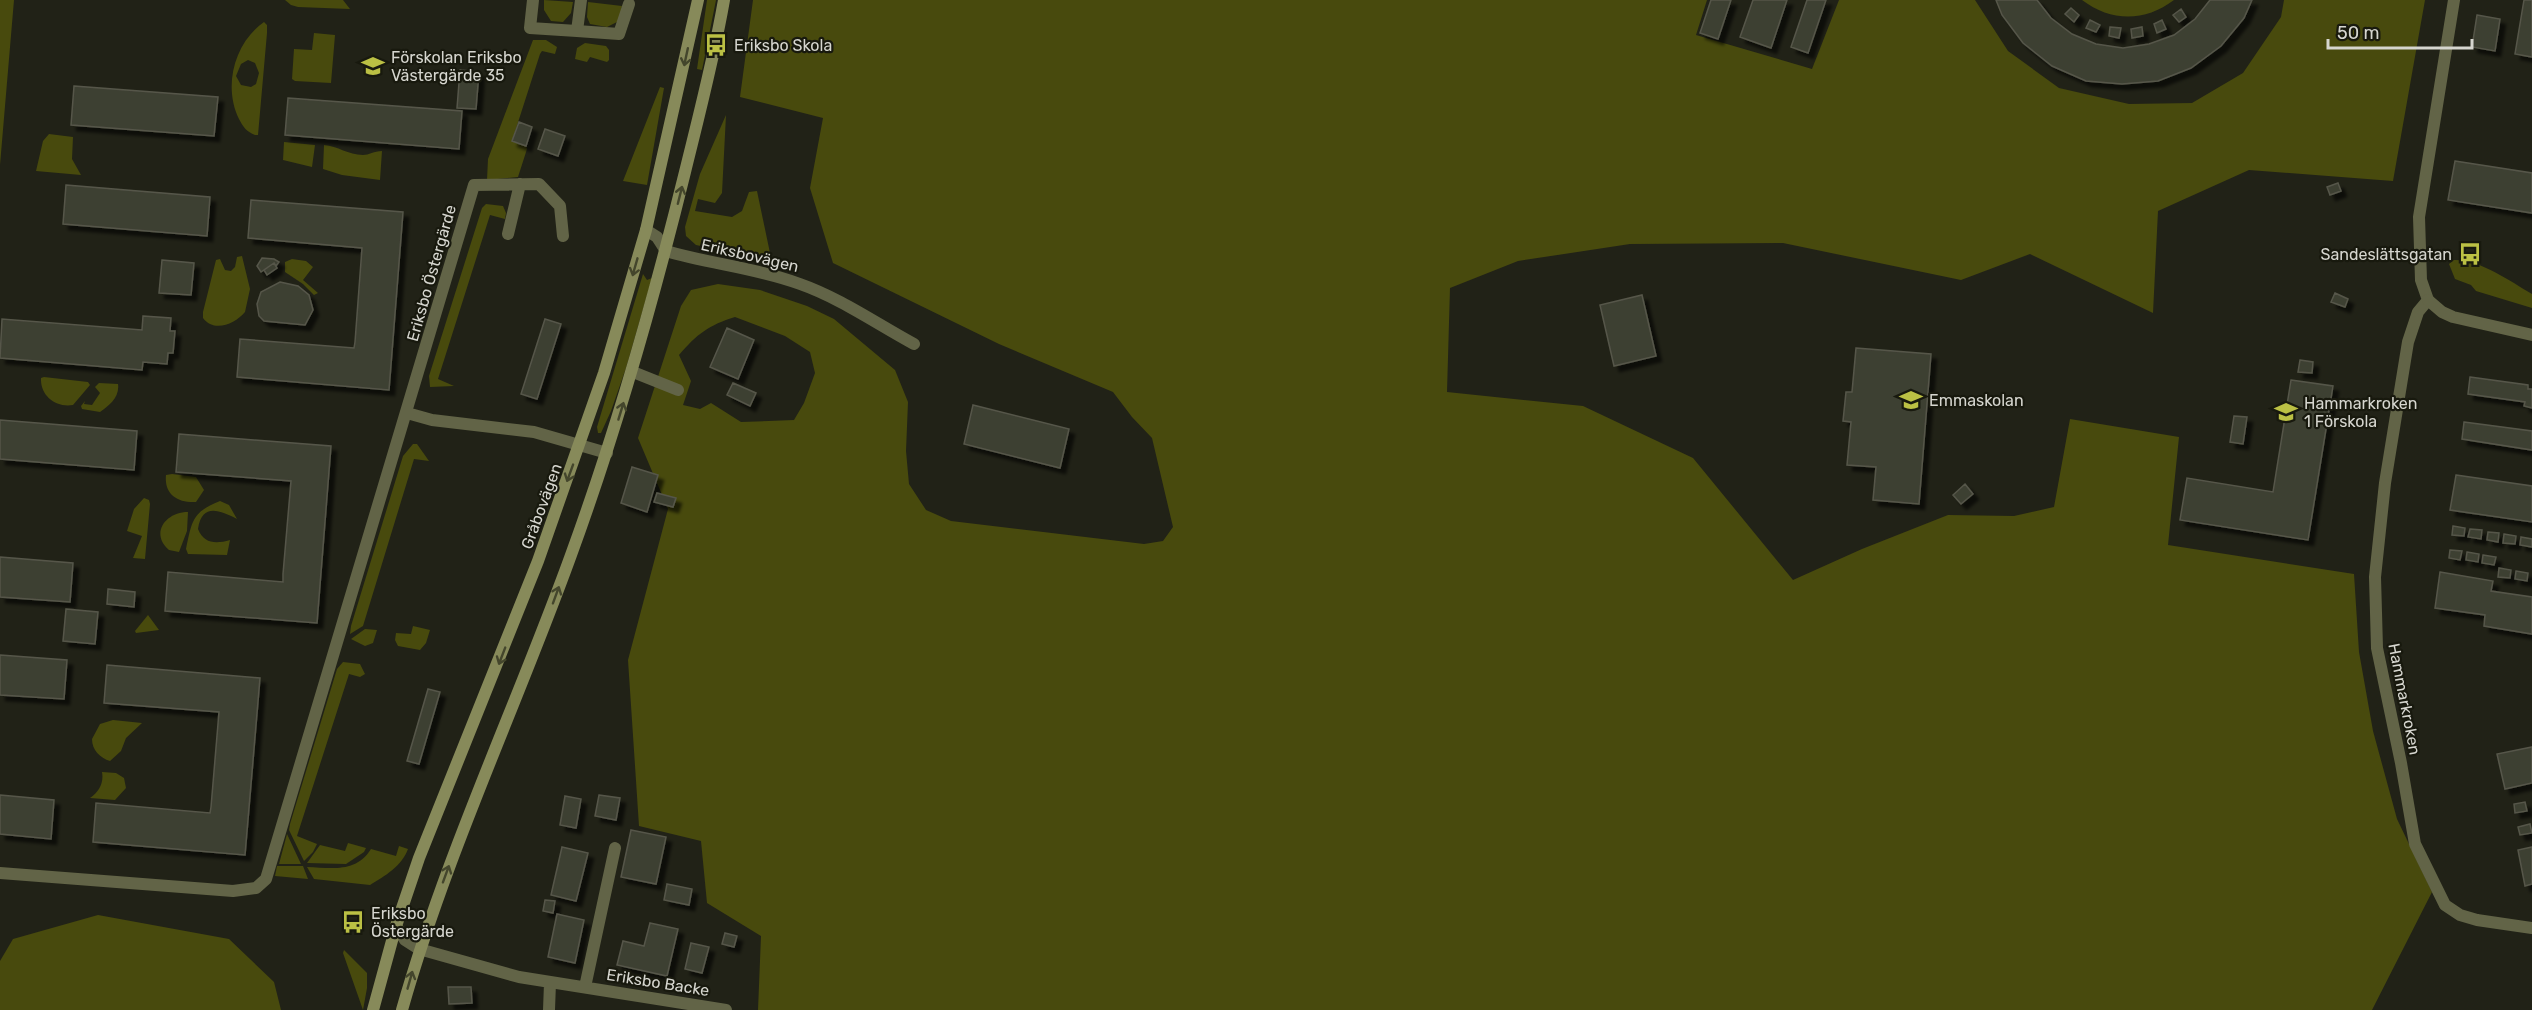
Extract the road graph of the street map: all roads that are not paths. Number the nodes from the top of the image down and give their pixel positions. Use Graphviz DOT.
graph roads {
  1 [pos="534,0"];
  2 [pos="581,0"];
  3 [pos="698,0"];
  4 [pos="724,0"];
  5 [pos="2454,0"];
  6 [pos="629,4"];
  7 [pos="577,31"];
  8 [pos="520,184"];
  9 [pos="646,230"];
  10 [pos="508,234"];
  11 [pos="562,236"];
  12 [pos="666,251"];
  13 [pos="2428,300"];
  14 [pos="2532,335"];
  15 [pos="915,344"];
  16 [pos="633,372"];
  17 [pos="678,390"];
  18 [pos="407,413"];
  19 [pos="580,446"];
  20 [pos="608,453"];
  21 [pos="615,848"];
  22 [pos="0,873"];
  23 [pos="396,926"];
  24 [pos="2532,928"];
  25 [pos="419,949"];
  26 [pos="550,983"];
  27 [pos="585,987"];
  28 [pos="373,1010"];
  29 [pos="402,1010"];
  30 [pos="549,1010"];
  31 [pos="726,1010"];
  1 -- 7 [label="street"];
  2 -- 7 [label="street"];
  3 -- 9 [label="main road, Gråbovägen, one-way"];
  12 -- 4 [label="main road, one-way"];
  5 -- 13 [label="street"];
  6 -- 7 [label="street"];
  8 -- 10 [label="street"];
  8 -- 11 [label="street, Eriksbo Östergärde"];
  8 -- 18 [label="street, Eriksbo Östergärde"];
  9 -- 12 [label="street"];
  9 -- 19 [label="main road, Gråbovägen, one-way"];
  12 -- 15 [label="street, Eriksbovägen"];
  12 -- 16 [label="main road"];
  13 -- 14 [label="street"];
  13 -- 24 [label="street, Hammarkroken"];
  16 -- 17 [label="street"];
  20 -- 16 [label="main road, one-way"];
  18 -- 19 [label="street"];
  18 -- 22 [label="street, Eriksbo Östergärde"];
  19 -- 20 [label="street"];
  19 -- 23 [label="main road, Gråbovägen, one-way"];
  25 -- 20 [label="main road, one-way"];
  21 -- 27 [label="street, Eriksbo Backe"];
  23 -- 25 [label="street, Eriksbo Backe"];
  23 -- 28 [label="main road, Gråbovägen"];
  25 -- 26 [label="street, Eriksbo Backe"];
  29 -- 25 [label="main road, one-way"];
  26 -- 27 [label="street, Eriksbo Backe"];
  26 -- 30 [label="street"];
  27 -- 31 [label="street, Eriksbo Backe"];
}
